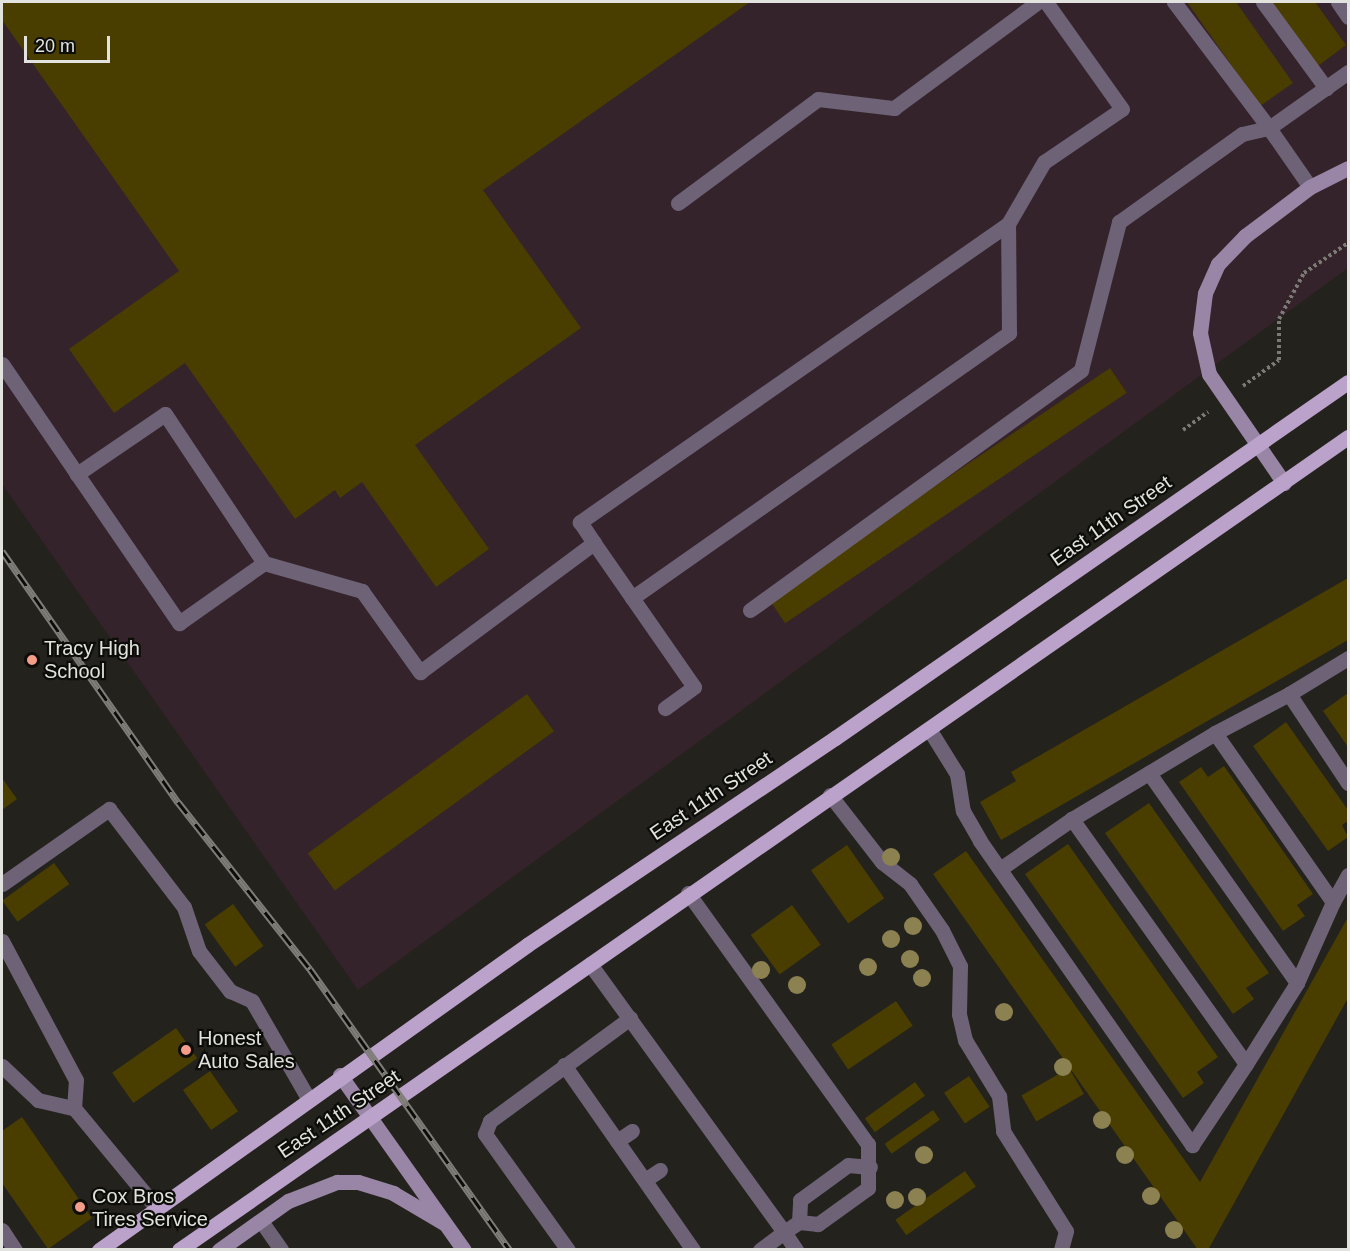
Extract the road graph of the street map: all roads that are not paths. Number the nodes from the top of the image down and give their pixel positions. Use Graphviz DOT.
graph roads {
  1 [pos="1038,2"];
  2 [pos="1046,2"];
  3 [pos="1174,2"];
  4 [pos="1263,2"];
  5 [pos="1338,2"];
  6 [pos="1348,17"];
  7 [pos="1348,72"];
  8 [pos="1326,88"];
  9 [pos="1269,128"];
  10 [pos="1348,168"];
  11 [pos="1310,188"];
  12 [pos="678,203"];
  13 [pos="1008,224"];
  14 [pos="2,364"];
  15 [pos="1348,381"];
  16 [pos="1348,437"];
  17 [pos="1257,444"];
  18 [pos="77,474"];
  19 [pos="1284,483"];
  20 [pos="594,543"];
  21 [pos="264,563"];
  22 [pos="632,598"];
  23 [pos="750,610"];
  24 [pos="1348,658"];
  25 [pos="1289,694"];
  26 [pos="665,708"];
  27 [pos="929,729"];
  28 [pos="1215,733"];
  29 [pos="1149,773"];
  30 [pos="1348,783"];
  31 [pos="830,795"];
  32 [pos="1072,819"];
  33 [pos="1000,869"];
  34 [pos="1348,875"];
  35 [pos="2,884"];
  36 [pos="688,893"];
  37 [pos="1333,902"];
  38 [pos="2,941"];
  39 [pos="590,964"];
  40 [pos="1297,983"];
  41 [pos="630,1018"];
  42 [pos="1246,1064"];
  43 [pos="564,1065"];
  44 [pos="2,1066"];
  45 [pos="340,1075"];
  46 [pos="308,1098"];
  47 [pos="74,1108"];
  48 [pos="370,1118"];
  49 [pos="632,1131"];
  50 [pos="617,1141"];
  51 [pos="870,1167"];
  52 [pos="660,1170"];
  53 [pos="645,1180"];
  54 [pos="156,1207"];
  55 [pos="261,1221"];
  56 [pos="798,1222"];
  57 [pos="444,1223"];
  58 [pos="2,1230"];
  59 [pos="784,1232"];
  60 [pos="15,1250"];
  61 [pos="99,1250"];
  62 [pos="179,1250"];
  63 [pos="219,1250"];
  64 [pos="281,1250"];
  65 [pos="464,1250"];
  66 [pos="568,1250"];
  67 [pos="693,1250"];
  68 [pos="760,1250"];
  69 [pos="796,1250"];
  70 [pos="1061,1250"];
  1 -- 12 [label="lane"];
  2 -- 13 [label="lane"];
  3 -- 9 [label="lane"];
  4 -- 8 [label="lane"];
  5 -- 6 [label="lane"];
  7 -- 8 [label="lane"];
  8 -- 9 [label="lane"];
  9 -- 11 [label="lane"];
  9 -- 23 [label="lane"];
  10 -- 11 [label="main road"];
  11 -- 17 [label="main road"];
  13 -- 20 [label="lane"];
  13 -- 22 [label="lane"];
  14 -- 18 [label="lane"];
  15 -- 17 [label="main road, East 11th Street"];
  16 -- 19 [label="main road, East 11th Street"];
  17 -- 19 [label="main road"];
  17 -- 45 [label="main road, East 11th Street"];
  18 -- 21 [label="lane"];
  18 -- 21 [label="lane"];
  19 -- 27 [label="main road, East 11th Street"];
  20 -- 21 [label="lane"];
  20 -- 22 [label="lane"];
  22 -- 26 [label="lane"];
  24 -- 25 [label="lane"];
  25 -- 28 [label="lane"];
  25 -- 30 [label="lane"];
  27 -- 31 [label="main road, East 11th Street"];
  27 -- 33 [label="lane"];
  28 -- 29 [label="lane"];
  28 -- 37 [label="lane"];
  29 -- 32 [label="lane"];
  29 -- 40 [label="lane"];
  31 -- 36 [label="main road, East 11th Street"];
  31 -- 70 [label="lane"];
  32 -- 33 [label="lane"];
  32 -- 42 [label="lane"];
  33 -- 42 [label="lane"];
  34 -- 37 [label="lane"];
  35 -- 46 [label="lane"];
  36 -- 39 [label="main road, East 11th Street"];
  36 -- 51 [label="lane"];
  37 -- 40 [label="lane"];
  38 -- 47 [label="lane"];
  39 -- 41 [label="lane"];
  39 -- 48 [label="main road, East 11th Street"];
  40 -- 42 [label="lane"];
  41 -- 43 [label="lane"];
  41 -- 59 [label="lane"];
  43 -- 50 [label="lane"];
  43 -- 66 [label="lane"];
  44 -- 47 [label="lane"];
  45 -- 46 [label="main road, East 11th Street"];
  45 -- 48 [label="main road"];
  46 -- 54 [label="main road, East 11th Street"];
  47 -- 54 [label="lane"];
  48 -- 57 [label="main road"];
  48 -- 62 [label="main road, East 11th Street"];
  49 -- 50 [label="lane"];
  50 -- 53 [label="lane"];
  51 -- 56 [label="lane"];
  51 -- 56 [label="lane"];
  52 -- 53 [label="lane"];
  53 -- 67 [label="lane"];
  54 -- 61 [label="main road, East 11th Street"];
  55 -- 57 [label="main road"];
  55 -- 63 [label="main road"];
  55 -- 64 [label="lane"];
  56 -- 59 [label="lane"];
  57 -- 65 [label="main road"];
  58 -- 60 [label="lane"];
  59 -- 68 [label="lane"];
  59 -- 69 [label="lane"];
}
